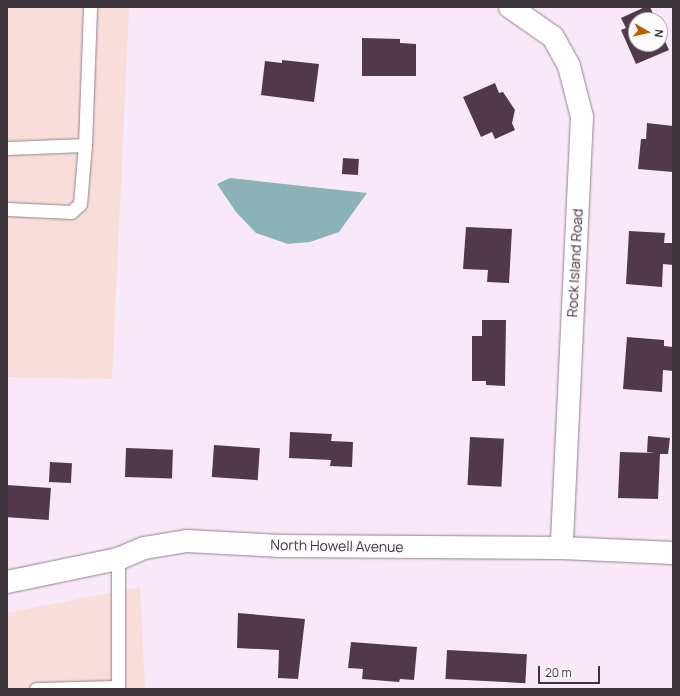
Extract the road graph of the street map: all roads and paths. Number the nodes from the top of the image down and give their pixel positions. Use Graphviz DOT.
graph roads {
  1 [pos="90,7"];
  2 [pos="510,7"];
  3 [pos="85,145"];
  4 [pos="7,148"];
  5 [pos="7,209"];
  6 [pos="562,548"];
  7 [pos="673,553"];
  8 [pos="118,559"];
  9 [pos="7,582"];
  10 [pos="118,688"];
  11 [pos="36,689"];
  1 -- 3 [label="lane"];
  2 -- 6 [label="street, Rock Island Road"];
  3 -- 4 [label="lane"];
  3 -- 5 [label="lane"];
  6 -- 7 [label="street, North Howell Avenue"];
  6 -- 8 [label="street, North Howell Avenue"];
  8 -- 9 [label="street, North Howell Avenue"];
  8 -- 10 [label="lane"];
  10 -- 11 [label="lane"];
}
